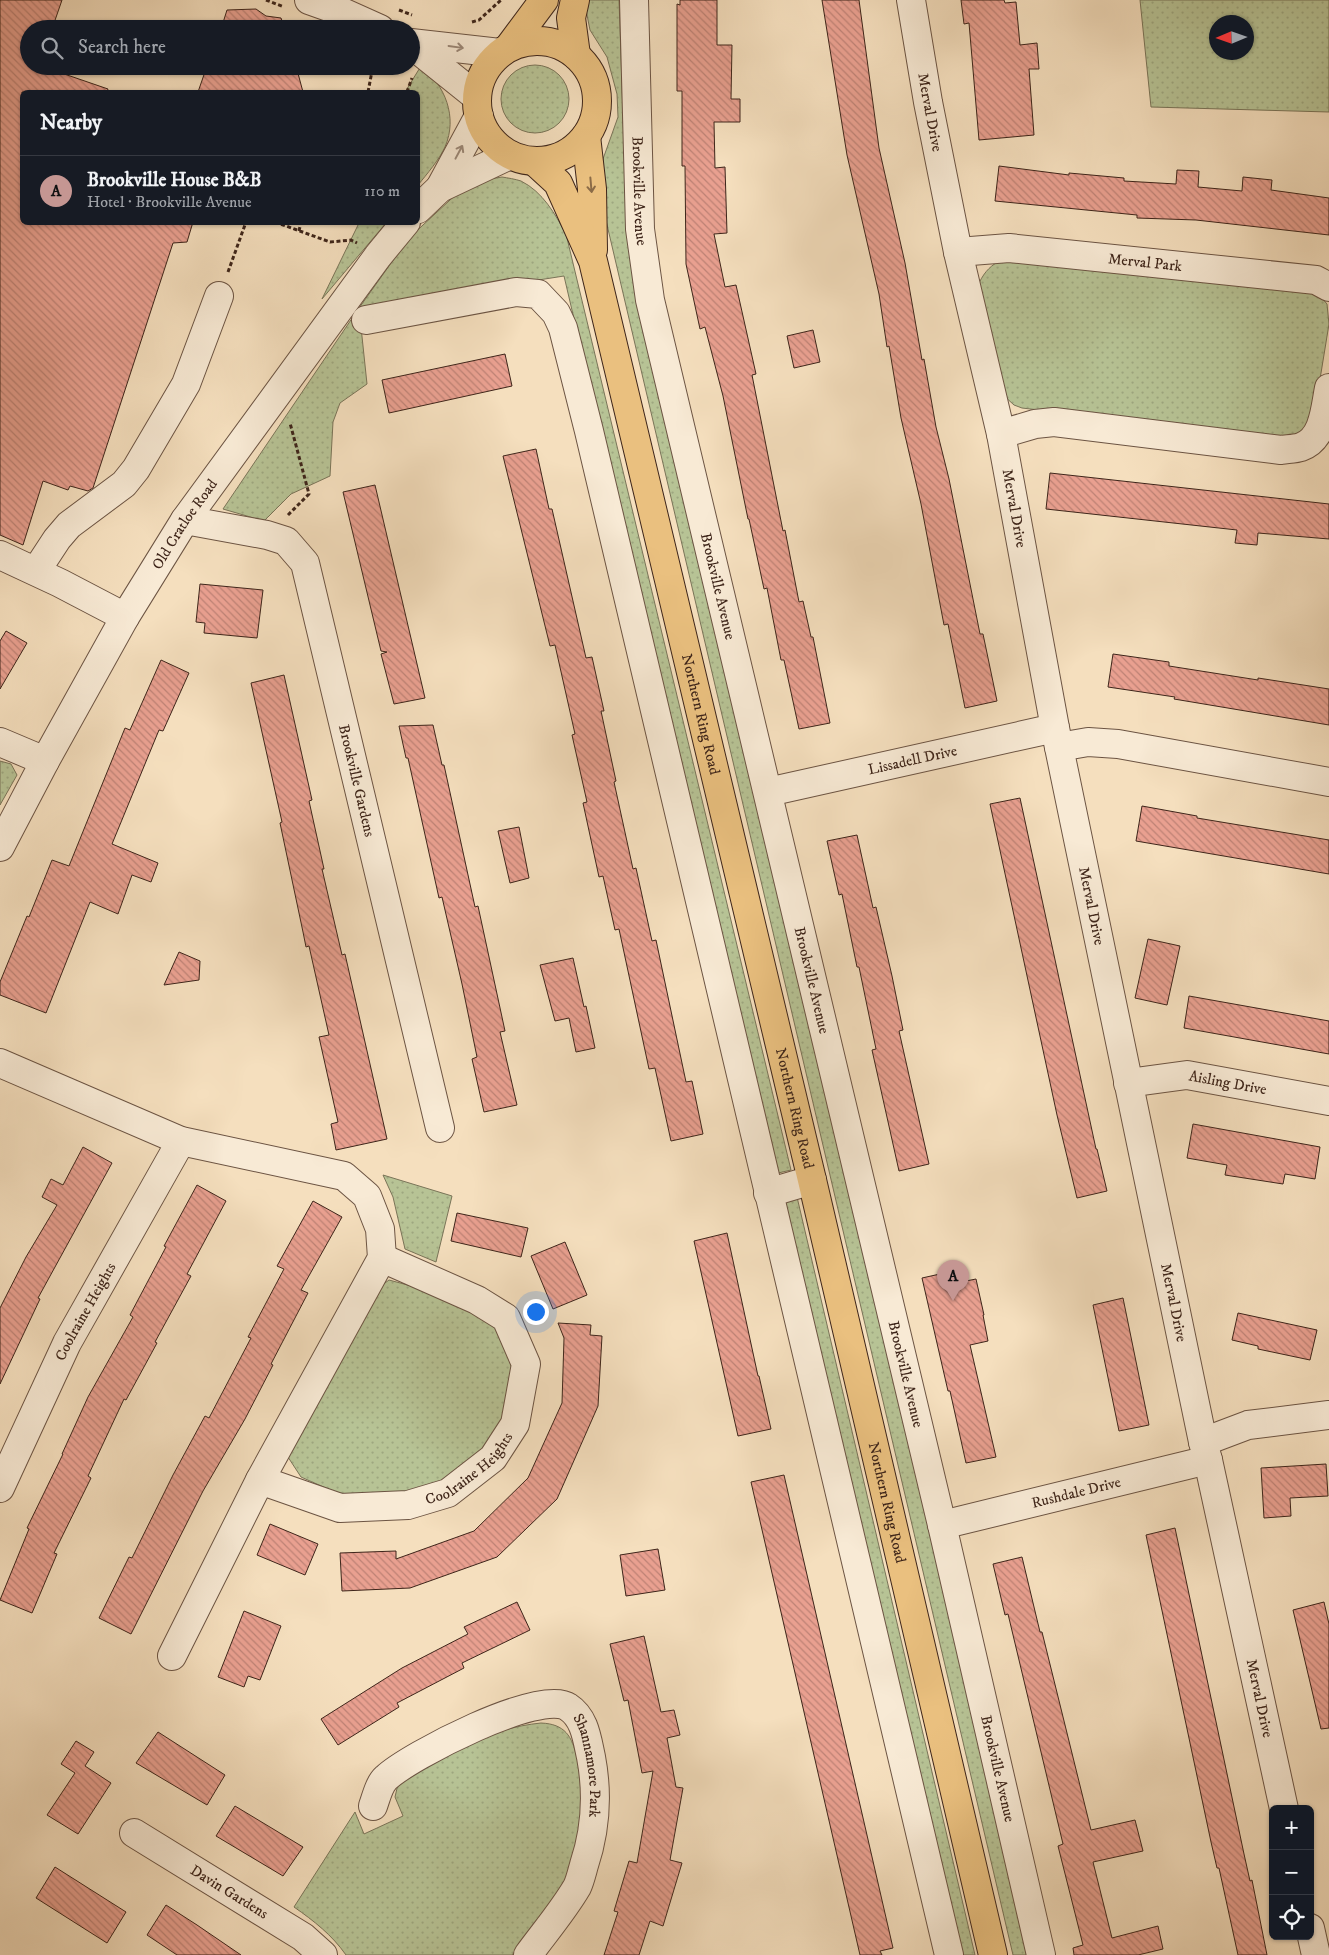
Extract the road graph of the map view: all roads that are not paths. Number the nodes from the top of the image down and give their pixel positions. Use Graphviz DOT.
graph roads {
  1 [pos="309,0"];
  2 [pos="544,0"];
  3 [pos="575,0"];
  4 [pos="634,0"];
  5 [pos="911,0"];
  6 [pos="389,19"];
  7 [pos="420,44"];
  8 [pos="505,50"];
  9 [pos="420,51"];
  10 [pos="576,55"];
  11 [pos="478,106"];
  12 [pos="586,136"];
  13 [pos="522,158"];
  14 [pos="440,188"];
  15 [pos="420,207"];
  16 [pos="404,225"];
  17 [pos="958,252"];
  18 [pos="594,261"];
  19 [pos="224,284"];
  20 [pos="1329,287"];
  21 [pos="366,320"];
  22 [pos="1329,388"];
  23 [pos="1001,434"];
  24 [pos="185,520"];
  25 [pos="0,556"];
  26 [pos="36,572"];
  27 [pos="125,617"];
  28 [pos="1057,738"];
  29 [pos="0,742"];
  30 [pos="45,761"];
  31 [pos="1329,782"];
  32 [pos="768,792"];
  33 [pos="0,847"];
  34 [pos="0,1063"];
  35 [pos="1128,1083"];
  36 [pos="1329,1101"];
  37 [pos="440,1128"];
  38 [pos="181,1141"];
  39 [pos="812,1180"];
  40 [pos="768,1193"];
  41 [pos="382,1258"];
  42 [pos="1329,1414"];
  43 [pos="1206,1451"];
  44 [pos="260,1480"];
  45 [pos="0,1488"];
  46 [pos="942,1525"];
  47 [pos="172,1656"];
  48 [pos="1283,1805"];
  49 [pos="372,1806"];
  50 [pos="134,1834"];
  51 [pos="1313,1940"];
  52 [pos="323,1955"];
  53 [pos="528,1955"];
  54 [pos="949,1955"];
  55 [pos="993,1955"];
  56 [pos="1041,1955"];
  57 [pos="1316,1955"];
  1 -- 6 [label="street"];
  2 -- 8 [label="main road"];
  3 -- 10 [label="main road"];
  4 -- 32 [label="street, Brookville Avenue"];
  5 -- 17 [label="street, Merval Drive"];
  7 -- 8 [label="street, one-way"];
  8 -- 10 [label="main road"];
  8 -- 11 [label="main road"];
  9 -- 11 [label="street"];
  10 -- 12 [label="main road"];
  11 -- 13 [label="main road"];
  14 -- 11 [label="street, one-way"];
  12 -- 13 [label="main road"];
  12 -- 18 [label="main road, one-way"];
  13 -- 14 [label="street"];
  13 -- 18 [label="main road"];
  14 -- 15 [label="street"];
  16 -- 24 [label="street, Old Cratloe Road"];
  17 -- 20 [label="street, Merval Park"];
  17 -- 23 [label="street, Merval Drive"];
  18 -- 39 [label="main road, Northern Ring Road"];
  19 -- 26 [label="street"];
  21 -- 40 [label="street"];
  22 -- 23 [label="street"];
  23 -- 28 [label="street, Merval Drive"];
  24 -- 27 [label="street, Old Cratloe Road"];
  24 -- 37 [label="street, Brookville Gardens"];
  25 -- 26 [label="street"];
  26 -- 27 [label="street"];
  27 -- 30 [label="street, Old Cratloe Road"];
  28 -- 31 [label="street, Lissadell Drive"];
  28 -- 32 [label="street, Lissadell Drive"];
  28 -- 35 [label="street, Merval Drive"];
  29 -- 30 [label="street"];
  30 -- 33 [label="street, Old Cratloe Road"];
  32 -- 46 [label="street, Brookville Avenue"];
  34 -- 38 [label="street"];
  35 -- 36 [label="street, Aisling Drive"];
  35 -- 43 [label="street, Merval Drive"];
  38 -- 41 [label="street"];
  38 -- 45 [label="street, Coolraine Heights"];
  39 -- 40 [label="street"];
  39 -- 55 [label="main road, Northern Ring Road"];
  40 -- 54 [label="street"];
  41 -- 44 [label="street"];
  41 -- 44 [label="street, Coolraine Heights"];
  42 -- 43 [label="street, Rushdale Drive"];
  43 -- 46 [label="street, Rushdale Drive"];
  43 -- 48 [label="street, Merval Drive"];
  44 -- 47 [label="street"];
  46 -- 56 [label="street, Brookville Avenue"];
  49 -- 53 [label="street, Shannamore Park"];
  50 -- 52 [label="street, Davin Gardens"];
  51 -- 57 [label="street"];
}
